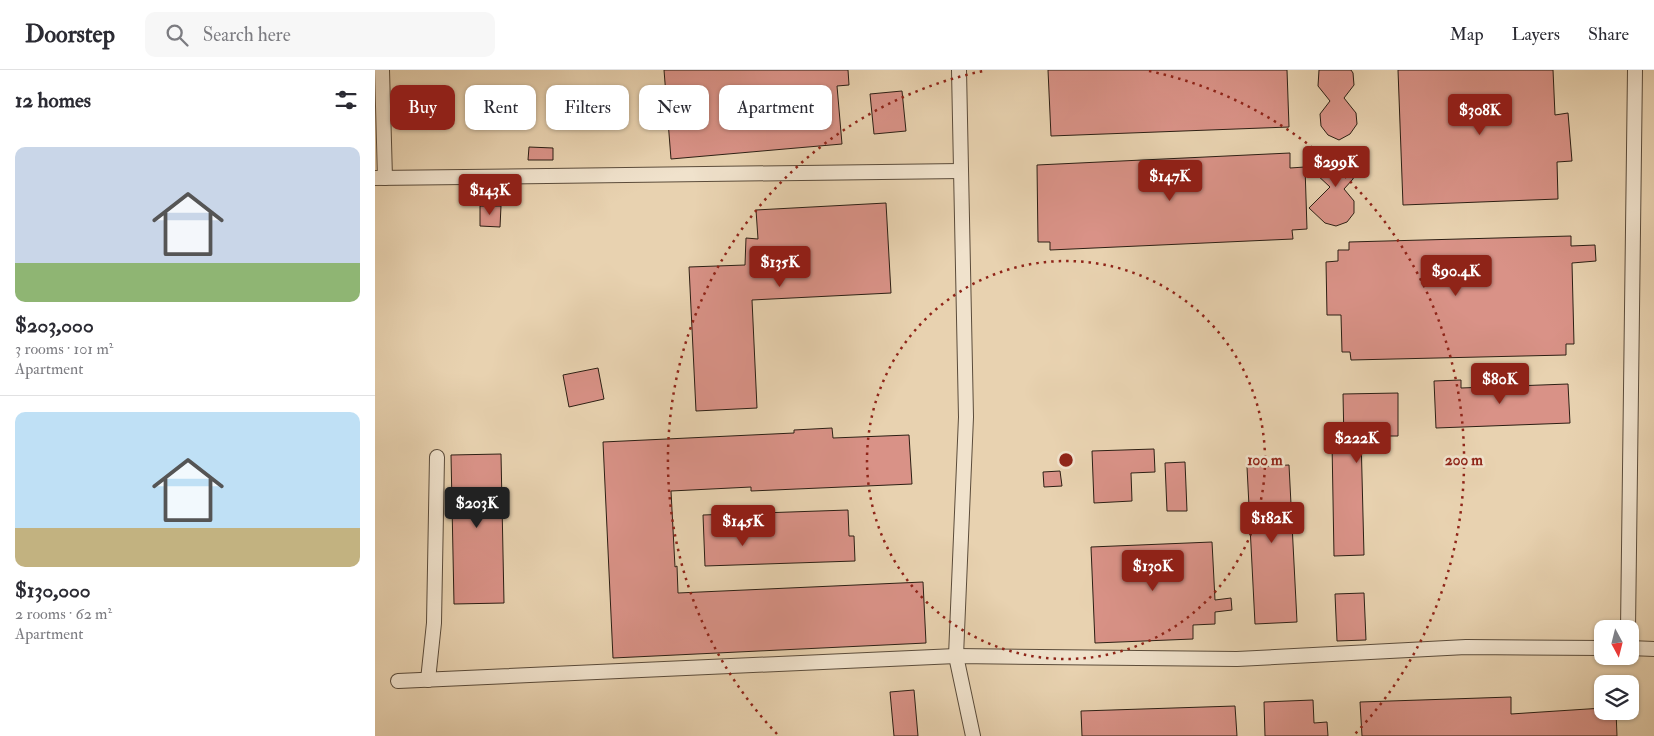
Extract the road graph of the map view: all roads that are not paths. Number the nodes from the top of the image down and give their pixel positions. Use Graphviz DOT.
graph roads {
  1 [pos="382,70"];
  2 [pos="959,70"];
  3 [pos="1635,70"];
  4 [pos="961,172"];
  5 [pos="380,178"];
  6 [pos="437,457"];
  7 [pos="1628,620"];
  8 [pos="1594,648"];
  9 [pos="1639,648"];
  10 [pos="1654,649"];
  11 [pos="956,656"];
  12 [pos="428,680"];
  13 [pos="398,681"];
  14 [pos="973,736"];
  1 -- 5 [label="street"];
  2 -- 4 [label="street"];
  3 -- 7 [label="street"];
  4 -- 5 [label="street"];
  4 -- 11 [label="street"];
  6 -- 12 [label="street"];
  8 -- 11 [label="street"];
  9 -- 10 [label="street"];
  11 -- 12 [label="street"];
  11 -- 14 [label="street"];
  12 -- 13 [label="street"];
}
